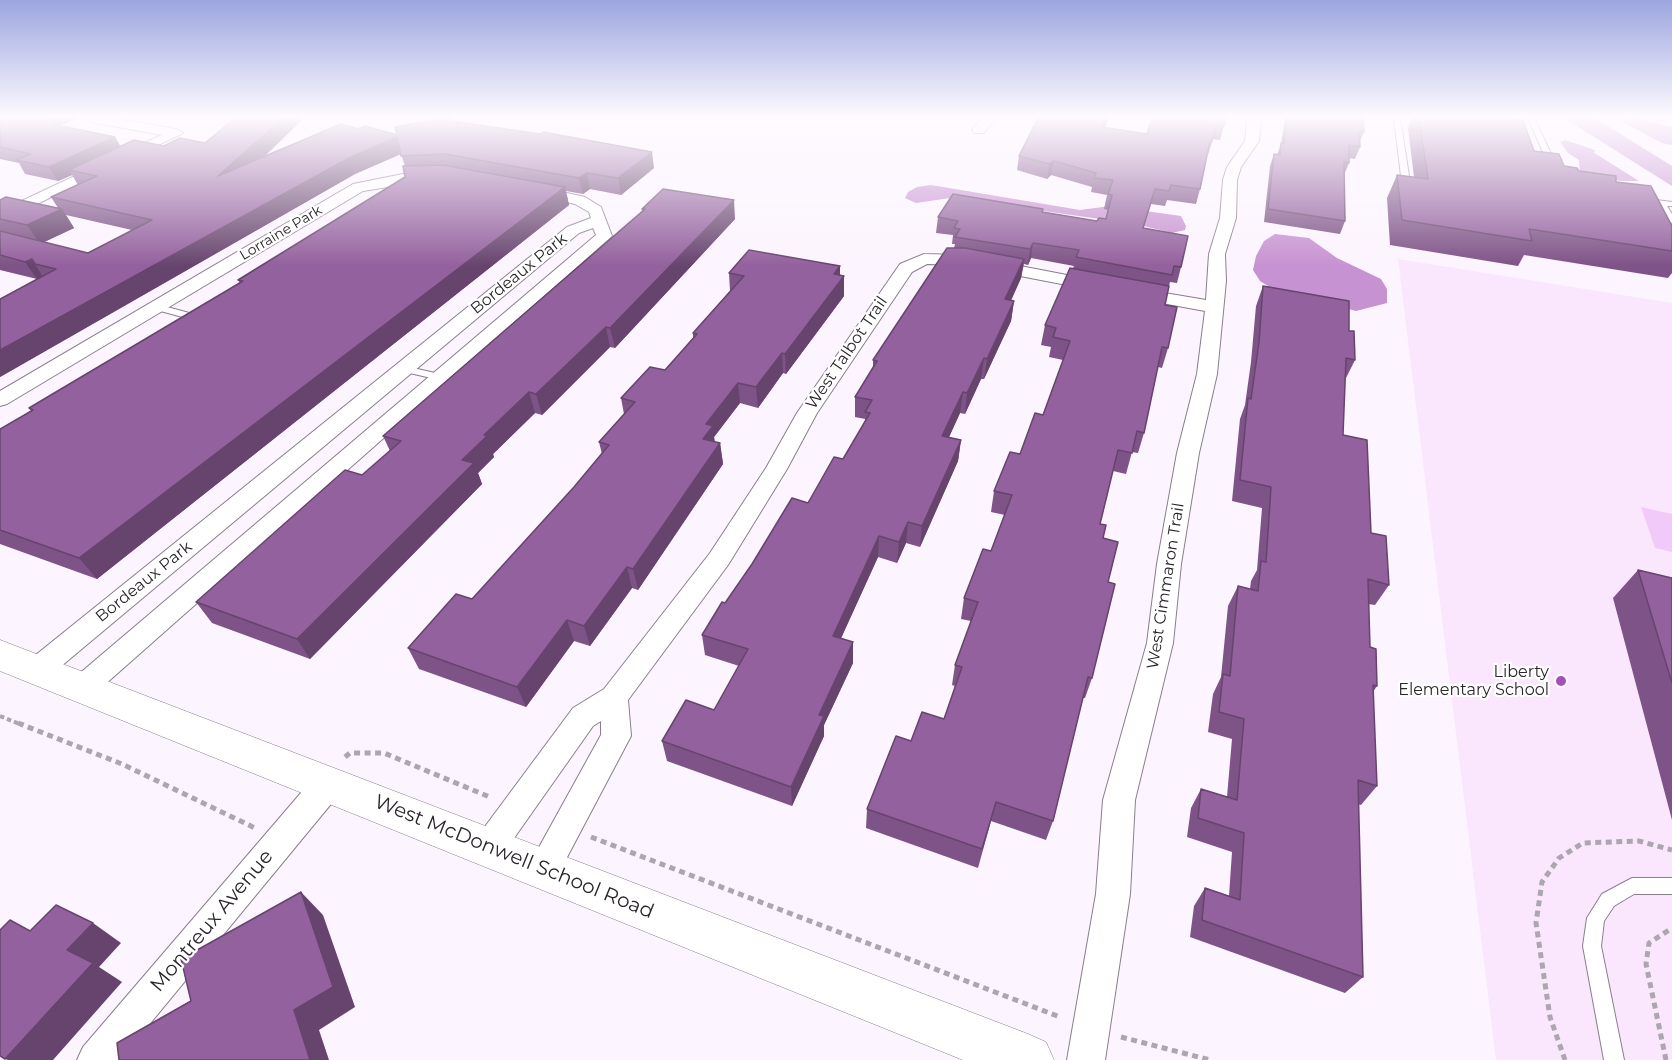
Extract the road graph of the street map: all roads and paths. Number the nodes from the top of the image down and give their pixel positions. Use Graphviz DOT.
graph roads {
  1 [pos="105,167"];
  2 [pos="1234,167"];
  3 [pos="1403,167"];
  4 [pos="1554,167"];
  5 [pos="1556,173"];
  6 [pos="448,176"];
  7 [pos="1404,177"];
  8 [pos="403,178"];
  9 [pos="518,188"];
  10 [pos="1631,199"];
  11 [pos="372,203"];
  12 [pos="1662,203"];
  13 [pos="1672,204"];
  14 [pos="0,217"];
  15 [pos="600,220"];
  16 [pos="1672,221"];
  17 [pos="210,304"];
  18 [pos="1212,307"];
  19 [pos="156,308"];
  20 [pos="190,316"];
  21 [pos="170,329"];
  22 [pos="404,369"];
  23 [pos="440,377"];
  24 [pos="0,400"];
  25 [pos="165,565"];
  26 [pos="207,579"];
  27 [pos="19,662"];
  28 [pos="83,687"];
  29 [pos="614,697"];
  30 [pos="0,716"];
  31 [pos="339,768"];
  32 [pos="517,808"];
  33 [pos="565,827"];
  34 [pos="256,828"];
  35 [pos="489,847"];
  36 [pos="543,869"];
  37 [pos="1672,886"];
  38 [pos="1672,928"];
  39 [pos="1089,1044"];
  40 [pos="96,1060"];
  41 [pos="1028,1060"];
  42 [pos="1210,1060"];
  43 [pos="1614,1060"];
  44 [pos="1666,1060"];
  1 -- 14 [label="street"];
  2 -- 18 [label="street, West Cimmaron Trail"];
  3 -- 7 [label="lane"];
  4 -- 5 [label="lane"];
  6 -- 8 [label="street, Lorraine Park"];
  8 -- 11 [label="street"];
  8 -- 19 [label="street, Lorraine Park"];
  9 -- 15 [label="street"];
  10 -- 12 [label="lane"];
  12 -- 13 [label="lane"];
  12 -- 16 [label="lane"];
  15 -- 22 [label="street, Bordeaux Park"];
  15 -- 23 [label="street, Bordeaux Park"];
  17 -- 20 [label="street"];
  18 -- 29 [label="street, West Talbot Trail"];
  18 -- 39 [label="street, West Cimmaron Trail"];
  19 -- 20 [label="lane"];
  19 -- 24 [label="street, Lorraine Park"];
  20 -- 21 [label="street"];
  22 -- 23 [label="lane"];
  22 -- 25 [label="street, Bordeaux Park"];
  23 -- 26 [label="street, Bordeaux Park"];
  25 -- 26 [label="street"];
  25 -- 27 [label="street, Bordeaux Park"];
  26 -- 28 [label="street, Bordeaux Park"];
  27 -- 28 [label="main road, West McDonwell School Road"];
  28 -- 31 [label="main road, West McDonwell School Road"];
  29 -- 32 [label="street, West Talbot Trail"];
  29 -- 33 [label="street"];
  30 -- 34 [label="path"];
  31 -- 32 [label="path"];
  31 -- 35 [label="main road, West McDonwell School Road"];
  31 -- 40 [label="street, Montreux Avenue"];
  32 -- 35 [label="street, West Talbot Trail"];
  33 -- 36 [label="street"];
  33 -- 39 [label="path"];
  35 -- 36 [label="main road, West McDonwell School Road"];
  36 -- 41 [label="main road, West McDonwell School Road"];
  37 -- 43 [label="lane"];
  38 -- 44 [label="path"];
  39 -- 42 [label="path"];
}
